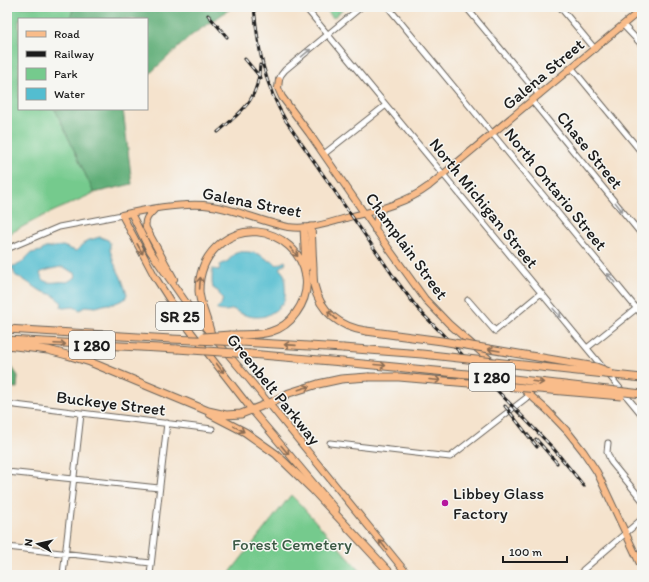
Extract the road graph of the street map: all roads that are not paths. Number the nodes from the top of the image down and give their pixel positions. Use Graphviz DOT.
graph roads {
  1 [pos="305,7"];
  2 [pos="361,7"];
  3 [pos="388,7"];
  4 [pos="466,7"];
  5 [pos="560,7"];
  6 [pos="642,9"];
  7 [pos="623,25"];
  8 [pos="327,35"];
  9 [pos="642,45"];
  10 [pos="595,49"];
  11 [pos="572,68"];
  12 [pos="279,80"];
  13 [pos="539,95"];
  14 [pos="532,101"];
  15 [pos="386,105"];
  16 [pos="493,134"];
  17 [pos="642,153"];
  18 [pos="324,154"];
  19 [pos="443,175"];
  20 [pos="383,208"];
  21 [pos="154,210"];
  22 [pos="131,213"];
  23 [pos="364,214"];
  24 [pos="122,215"];
  25 [pos="307,227"];
  26 [pos="375,230"];
  27 [pos="642,235"];
  28 [pos="7,249"];
  29 [pos="306,276"];
  30 [pos="541,294"];
  31 [pos="468,300"];
  32 [pos="642,304"];
  33 [pos="636,308"];
  34 [pos="194,314"];
  35 [pos="642,316"];
  36 [pos="7,329"];
  37 [pos="211,335"];
  38 [pos="171,339"];
  39 [pos="7,340"];
  40 [pos="7,345"];
  41 [pos="587,348"];
  42 [pos="614,375"];
  43 [pos="642,378"];
  44 [pos="528,393"];
  45 [pos="642,394"];
  46 [pos="642,398"];
  47 [pos="179,399"];
  48 [pos="268,403"];
  49 [pos="7,404"];
  50 [pos="251,409"];
  51 [pos="82,414"];
  52 [pos="642,416"];
  53 [pos="167,423"];
  54 [pos="212,429"];
  55 [pos="330,443"];
  56 [pos="608,443"];
  57 [pos="7,472"];
  58 [pos="74,480"];
  59 [pos="159,488"];
  60 [pos="642,500"];
  61 [pos="642,519"];
  62 [pos="626,532"];
  63 [pos="7,547"];
  64 [pos="66,553"];
  65 [pos="151,563"];
  66 [pos="642,568"];
  67 [pos="584,570"];
  68 [pos="63,575"];
  69 [pos="150,575"];
  70 [pos="393,575"];
  71 [pos="408,575"];
  1 -- 8 [label="street, North Michigan Street"];
  2 -- 8 [label="street"];
  3 -- 16 [label="street, North Ontario Street"];
  4 -- 13 [label="street"];
  5 -- 10 [label="street"];
  6 -- 7 [label="main road, Galena Street"];
  7 -- 9 [label="street"];
  7 -- 10 [label="main road, Galena Street"];
  12 -- 8 [label="street, one-way"];
  8 -- 15 [label="street, North Michigan Street"];
  10 -- 11 [label="main road, Galena Street"];
  11 -- 13 [label="main road, Galena Street"];
  11 -- 17 [label="street"];
  12 -- 18 [label="main road, Champlain Street"];
  13 -- 14 [label="main road, Galena Street"];
  14 -- 16 [label="main road, Galena Street"];
  14 -- 27 [label="street, Chase Street, one-way"];
  15 -- 18 [label="street"];
  15 -- 19 [label="street, North Michigan Street"];
  16 -- 19 [label="main road, Galena Street"];
  33 -- 16 [label="street, North Ontario Street, one-way"];
  18 -- 23 [label="main road, Champlain Street"];
  19 -- 20 [label="main road, Galena Street"];
  19 -- 30 [label="street, North Michigan Street"];
  20 -- 23 [label="main road, Galena Street"];
  20 -- 26 [label="main road"];
  21 -- 22 [label="main road, Galena Street"];
  21 -- 25 [label="main road, Galena Street"];
  21 -- 34 [label="main road"];
  22 -- 24 [label="main road, Galena Street"];
  22 -- 34 [label="main road, Greenbelt Parkway / SR 25"];
  23 -- 25 [label="main road, Galena Street"];
  23 -- 26 [label="main road, Champlain Street"];
  24 -- 28 [label="street, Galena Street"];
  24 -- 50 [label="main road, Greenbelt Parkway / SR 25, one-way"];
  25 -- 29 [label="highway"];
  42 -- 25 [label="highway, one-way, bridge"];
  26 -- 44 [label="main road, Champlain Street, bridge"];
  37 -- 29 [label="highway, one-way"];
  29 -- 38 [label="highway, bridge"];
  30 -- 31 [label="street, Champlain Street"];
  30 -- 41 [label="street, North Michigan Street, one-way"];
  32 -- 33 [label="street"];
  33 -- 35 [label="street, North Ontario Street"];
  33 -- 41 [label="street"];
  34 -- 37 [label="main road, Greenbelt Parkway / SR 25"];
  36 -- 38 [label="highway, I 280"];
  37 -- 48 [label="main road, Greenbelt Parkway / SR 25"];
  42 -- 38 [label="highway, I 280, one-way, bridge"];
  39 -- 45 [label="highway, I 280, one-way, bridge"];
  40 -- 47 [label="highway"];
  41 -- 52 [label="street, North Michigan Street"];
  42 -- 43 [label="highway, I 280"];
  44 -- 55 [label="street"];
  44 -- 62 [label="main road, Champlain Street"];
  48 -- 46 [label="highway, one-way, bridge"];
  47 -- 50 [label="highway"];
  47 -- 70 [label="highway, one-way"];
  48 -- 50 [label="highway"];
  71 -- 48 [label="main road, Greenbelt Parkway / SR 25, one-way"];
  49 -- 51 [label="street, Buckeye Street"];
  50 -- 70 [label="main road, Greenbelt Parkway / SR 25, one-way"];
  51 -- 53 [label="street, Buckeye Street"];
  51 -- 58 [label="street"];
  53 -- 54 [label="street, Buckeye Street"];
  53 -- 59 [label="street"];
  56 -- 60 [label="street"];
  57 -- 58 [label="street"];
  58 -- 59 [label="street"];
  58 -- 64 [label="street"];
  59 -- 65 [label="street"];
  61 -- 62 [label="street"];
  62 -- 66 [label="main road, Champlain Street"];
  62 -- 67 [label="street"];
  63 -- 64 [label="street"];
  64 -- 65 [label="street"];
  64 -- 68 [label="street"];
  65 -- 69 [label="street"];
}
